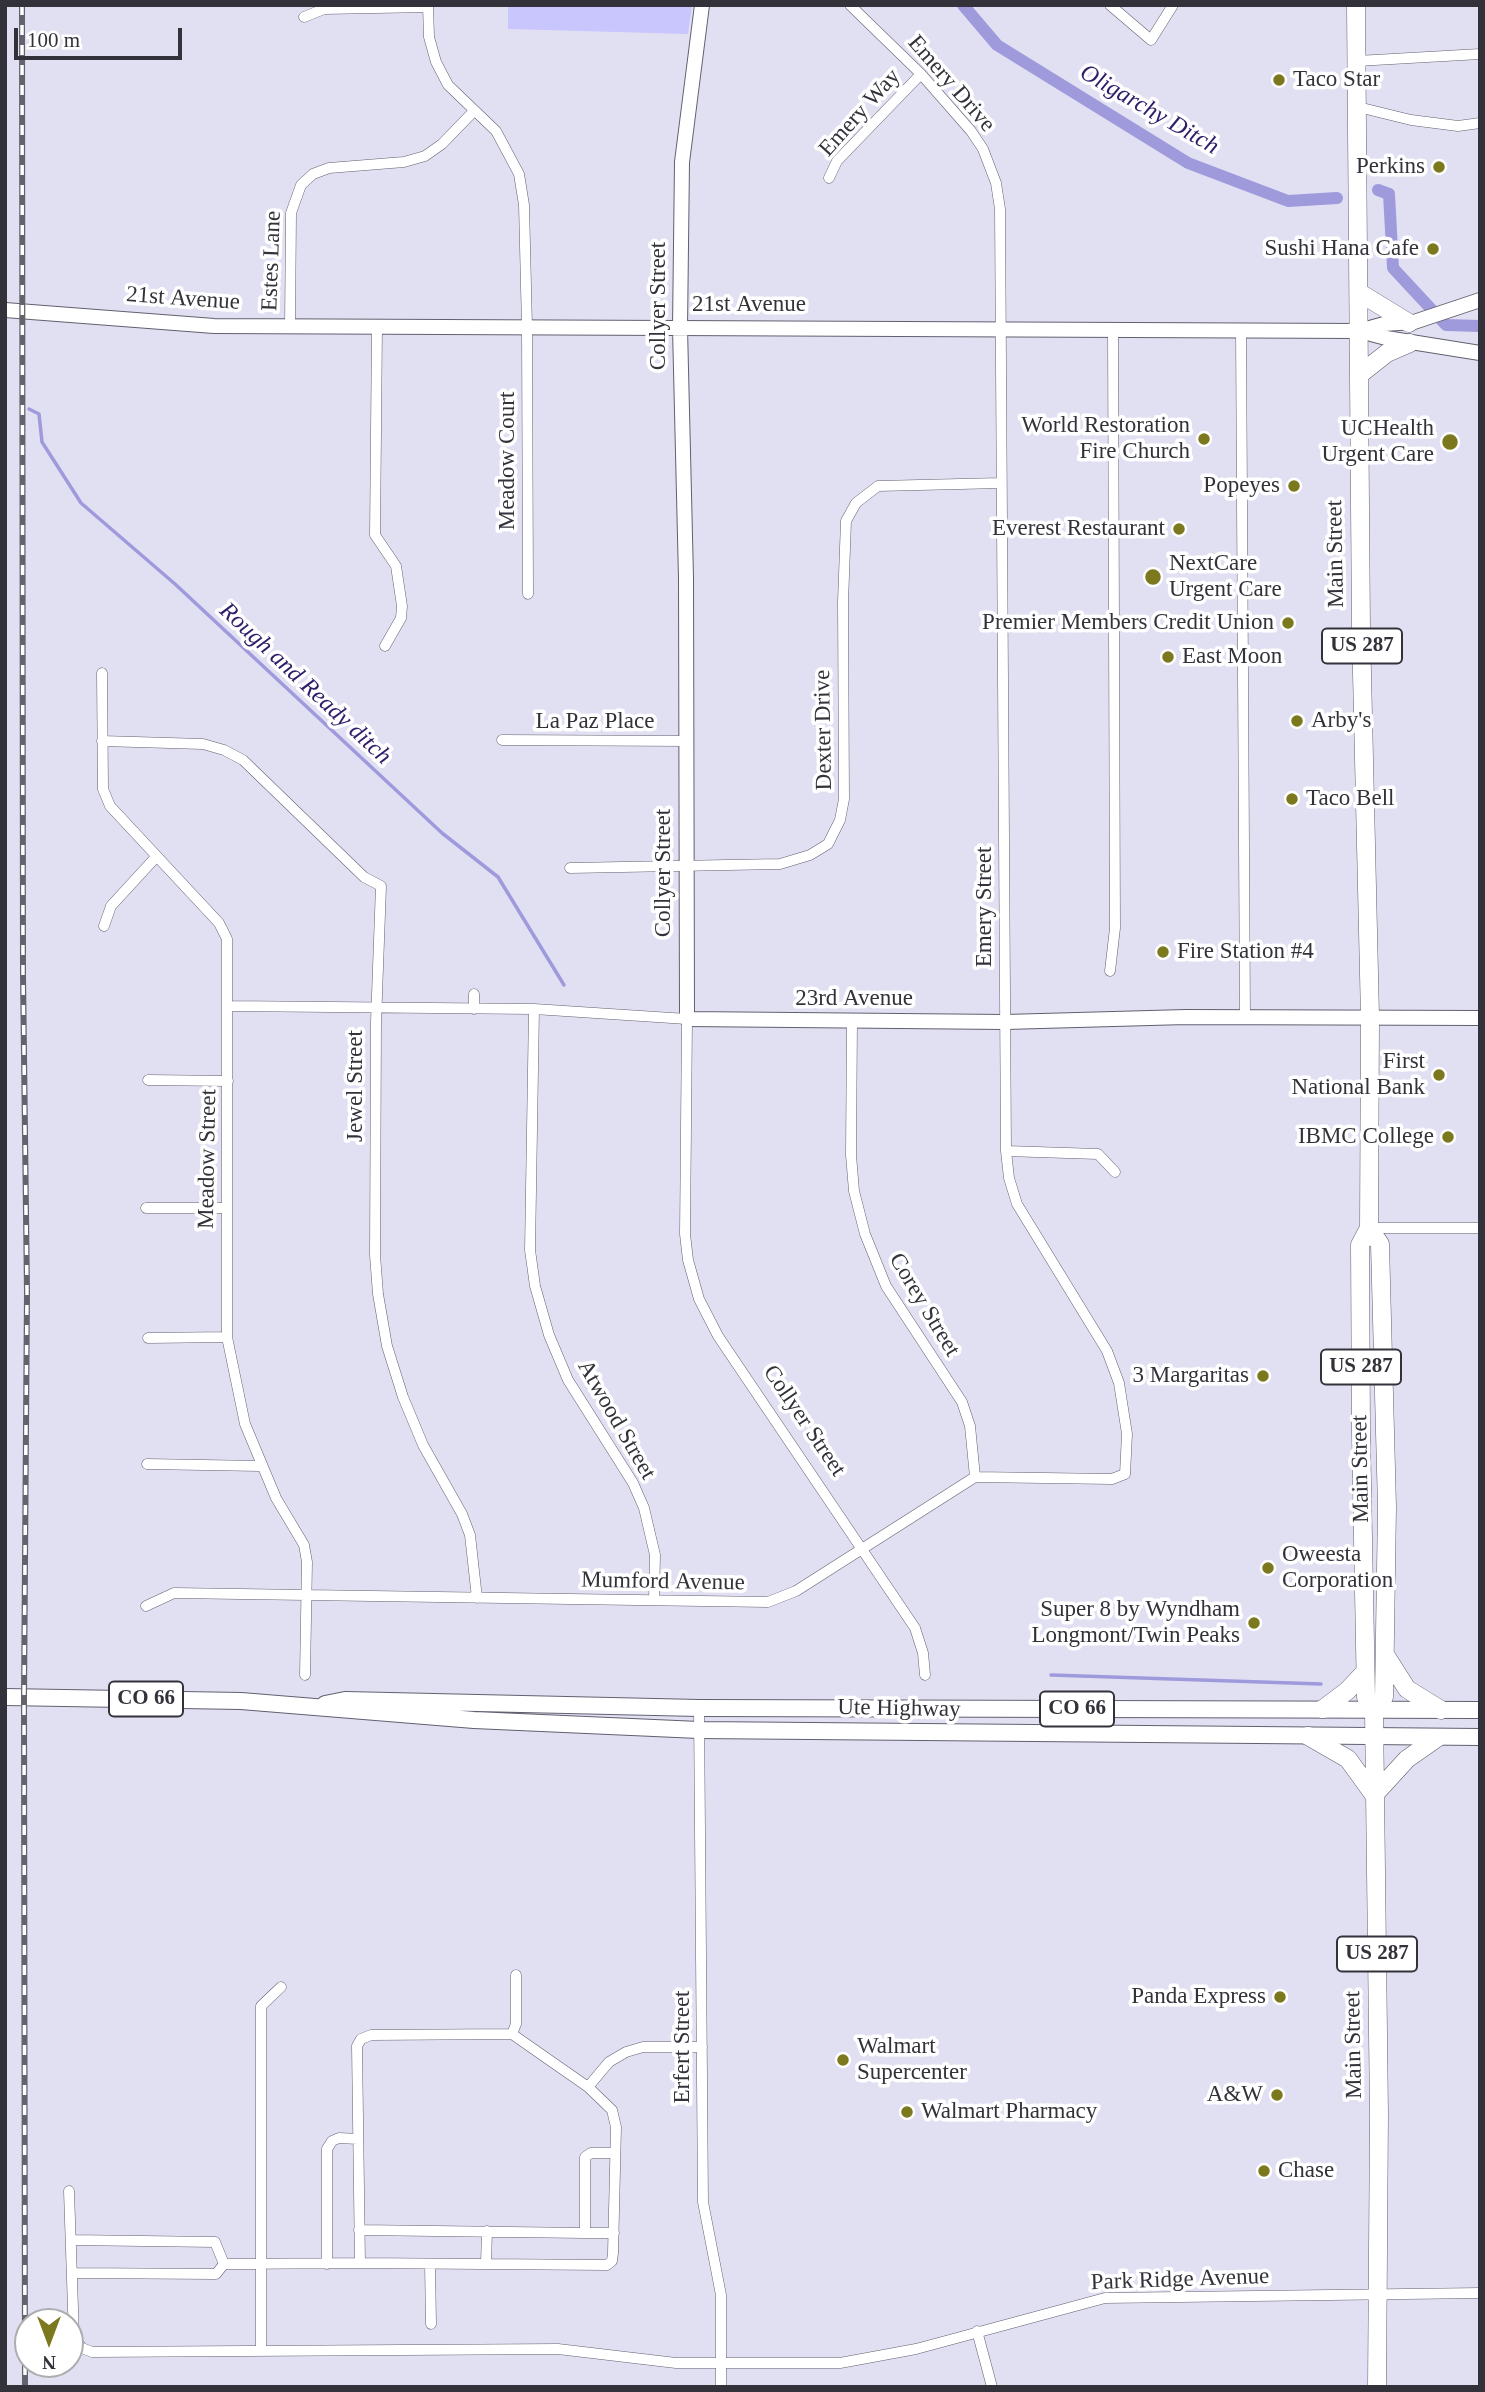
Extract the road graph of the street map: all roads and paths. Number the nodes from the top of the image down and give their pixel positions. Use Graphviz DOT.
graph roads {
  1 [pos="702,5"];
  2 [pos="850,5"];
  3 [pos="1110,5"];
  4 [pos="1173,5"];
  5 [pos="1356,5"];
  6 [pos="428,6"];
  7 [pos="304,17"];
  8 [pos="1480,54"];
  9 [pos="1357,61"];
  10 [pos="921,74"];
  11 [pos="1358,107"];
  12 [pos="474,112"];
  13 [pos="1480,123"];
  14 [pos="829,178"];
  15 [pos="1360,293"];
  16 [pos="1480,300"];
  17 [pos="9,310"];
  18 [pos="1409,323"];
  19 [pos="290,327"];
  20 [pos="377,327"];
  21 [pos="527,327"];
  22 [pos="680,328"];
  23 [pos="1000,329"];
  24 [pos="1113,329"];
  25 [pos="1241,330"];
  26 [pos="1359,331"];
  27 [pos="1410,343"];
  28 [pos="1480,353"];
  29 [pos="1359,375"];
  30 [pos="1001,483"];
  31 [pos="528,594"];
  32 [pos="385,646"];
  33 [pos="102,673"];
  34 [pos="502,740"];
  35 [pos="102,741"];
  36 [pos="687,741"];
  37 [pos="156,857"];
  38 [pos="687,867"];
  39 [pos="570,868"];
  40 [pos="104,926"];
  41 [pos="1110,971"];
  42 [pos="474,994"];
  43 [pos="229,1006"];
  44 [pos="376,1009"];
  45 [pos="474,1009"];
  46 [pos="534,1009"];
  47 [pos="1245,1017"];
  48 [pos="1370,1017"];
  49 [pos="1480,1017"];
  50 [pos="687,1019"];
  51 [pos="852,1021"];
  52 [pos="1005,1022"];
  53 [pos="148,1080"];
  54 [pos="228,1081"];
  55 [pos="1006,1151"];
  56 [pos="1115,1172"];
  57 [pos="146,1208"];
  58 [pos="226,1208"];
  59 [pos="1369,1228"];
  60 [pos="1480,1228"];
  61 [pos="227,1337"];
  62 [pos="148,1338"];
  63 [pos="147,1464"];
  64 [pos="260,1466"];
  65 [pos="975,1477"];
  66 [pos="862,1548"];
  67 [pos="306,1595"];
  68 [pos="477,1598"];
  69 [pos="654,1600"];
  70 [pos="146,1606"];
  71 [pos="1386,1656"];
  72 [pos="1365,1672"];
  73 [pos="305,1675"];
  74 [pos="925,1675"];
  75 [pos="5,1697"];
  76 [pos="320,1705"];
  77 [pos="699,1708"];
  78 [pos="1323,1709"];
  79 [pos="1374,1710"];
  80 [pos="1441,1710"];
  81 [pos="1480,1710"];
  82 [pos="699,1730"];
  83 [pos="1308,1736"];
  84 [pos="1374,1737"];
  85 [pos="1480,1737"];
  86 [pos="1437,1738"];
  87 [pos="1374,1795"];
  88 [pos="516,1975"];
  89 [pos="281,1987"];
  90 [pos="512,2034"];
  91 [pos="702,2047"];
  92 [pos="588,2087"];
  93 [pos="358,2138"];
  94 [pos="615,2154"];
  95 [pos="69,2191"];
  96 [pos="359,2230"];
  97 [pos="486,2231"];
  98 [pos="585,2232"];
  99 [pos="614,2233"];
  100 [pos="71,2240"];
  101 [pos="359,2263"];
  102 [pos="224,2264"];
  103 [pos="261,2264"];
  104 [pos="327,2264"];
  105 [pos="430,2264"];
  106 [pos="485,2264"];
  107 [pos="72,2273"];
  108 [pos="1480,2293"];
  109 [pos="1378,2295"];
  110 [pos="431,2324"];
  111 [pos="977,2331"];
  112 [pos="261,2349"];
  113 [pos="721,2363"];
  114 [pos="721,2387"];
  115 [pos="992,2387"];
  116 [pos="1377,2387"];
  1 -- 22 [label="street, Collyer Street"];
  2 -- 10 [label="street, Emery Drive"];
  3 -- 4 [label="street"];
  5 -- 9 [label="highway, Main Street / US 287"];
  6 -- 7 [label="street"];
  6 -- 12 [label="street, Meadow Court"];
  8 -- 9 [label="street"];
  9 -- 11 [label="highway, Main Street / US 287"];
  10 -- 14 [label="street, Emery Way"];
  10 -- 23 [label="street, Emery Drive"];
  11 -- 13 [label="street"];
  11 -- 15 [label="highway, Main Street / US 287"];
  12 -- 19 [label="street, Estes Lane"];
  12 -- 21 [label="street, Meadow Court"];
  15 -- 18 [label="highway"];
  15 -- 26 [label="highway, Main Street / US 287"];
  16 -- 18 [label="street, 21st Avenue"];
  17 -- 19 [label="street, 21st Avenue"];
  18 -- 26 [label="street, 21st Avenue"];
  19 -- 20 [label="street, 21st Avenue"];
  20 -- 21 [label="street, 21st Avenue"];
  20 -- 32 [label="street"];
  21 -- 22 [label="street, 21st Avenue"];
  21 -- 31 [label="street, Meadow Court"];
  22 -- 23 [label="street, 21st Avenue"];
  22 -- 36 [label="street, Collyer Street"];
  23 -- 24 [label="street, 21st Avenue"];
  23 -- 30 [label="street, Emery Street"];
  24 -- 25 [label="street, 21st Avenue"];
  24 -- 41 [label="street"];
  25 -- 26 [label="street, 21st Avenue"];
  25 -- 47 [label="street"];
  26 -- 27 [label="street, 21st Avenue"];
  26 -- 29 [label="highway, Main Street / US 287"];
  27 -- 28 [label="street, 21st Avenue"];
  27 -- 29 [label="highway"];
  29 -- 48 [label="highway, Main Street / US 287"];
  30 -- 38 [label="street, Dexter Drive"];
  30 -- 52 [label="street, Emery Street"];
  33 -- 35 [label="street, Meadow Street"];
  34 -- 36 [label="street, La Paz Place"];
  35 -- 37 [label="street, Meadow Street"];
  35 -- 44 [label="street, Jewel Street"];
  36 -- 38 [label="street, Collyer Street"];
  37 -- 40 [label="street"];
  37 -- 43 [label="street, Meadow Street"];
  38 -- 39 [label="street, Dexter Drive"];
  38 -- 50 [label="street, Collyer Street"];
  42 -- 45 [label="street"];
  43 -- 44 [label="street, 23rd Avenue"];
  43 -- 54 [label="street, Meadow Street"];
  44 -- 45 [label="street, 23rd Avenue"];
  44 -- 68 [label="street, Jewel Street"];
  45 -- 46 [label="street, 23rd Avenue"];
  46 -- 50 [label="street, 23rd Avenue"];
  46 -- 69 [label="street, Atwood Street"];
  47 -- 48 [label="street, 23rd Avenue"];
  47 -- 52 [label="street, 23rd Avenue"];
  48 -- 49 [label="street, 23rd Avenue"];
  48 -- 59 [label="highway, Main Street / US 287"];
  50 -- 51 [label="street, 23rd Avenue"];
  50 -- 66 [label="street, Collyer Street"];
  51 -- 52 [label="street, 23rd Avenue"];
  51 -- 65 [label="street, Corey Street"];
  52 -- 55 [label="street, Emery Street"];
  53 -- 54 [label="street"];
  54 -- 58 [label="street, Meadow Street"];
  55 -- 56 [label="street"];
  55 -- 65 [label="street, Emery Street"];
  57 -- 58 [label="street"];
  58 -- 61 [label="street, Meadow Street"];
  59 -- 60 [label="street"];
  59 -- 71 [label="highway, Main Street / US 287"];
  59 -- 72 [label="highway, Main Street / US 287"];
  61 -- 62 [label="street"];
  61 -- 64 [label="street, Meadow Street"];
  63 -- 64 [label="street"];
  64 -- 67 [label="street, Meadow Street"];
  65 -- 66 [label="street, Mumford Avenue"];
  66 -- 69 [label="street, Mumford Avenue"];
  66 -- 74 [label="street, Collyer Street"];
  67 -- 68 [label="street, Mumford Avenue"];
  67 -- 70 [label="street, Mumford Avenue"];
  67 -- 73 [label="street, Meadow Street"];
  68 -- 69 [label="street, Mumford Avenue"];
  71 -- 79 [label="highway, Main Street / US 287"];
  71 -- 80 [label="highway"];
  72 -- 78 [label="highway"];
  72 -- 79 [label="highway, Main Street / US 287"];
  75 -- 76 [label="main road, Ute Highway / CO 66"];
  76 -- 77 [label="main road, Ute Highway / CO 66"];
  76 -- 82 [label="main road, Ute Highway / CO 66"];
  77 -- 78 [label="main road, Ute Highway / CO 66"];
  77 -- 82 [label="street"];
  78 -- 79 [label="main road, Ute Highway / CO 66"];
  79 -- 80 [label="main road, Ute Highway / CO 66"];
  79 -- 84 [label="highway, Main Street / US 287"];
  80 -- 81 [label="main road, Ute Highway / CO 66"];
  82 -- 83 [label="main road, Ute Highway / CO 66"];
  82 -- 91 [label="street, Erfert Street"];
  83 -- 84 [label="main road, Ute Highway / CO 66"];
  83 -- 87 [label="highway"];
  84 -- 86 [label="main road, Ute Highway / CO 66"];
  84 -- 87 [label="highway, Main Street / US 287"];
  85 -- 86 [label="main road, Ute Highway / CO 66"];
  86 -- 87 [label="highway"];
  87 -- 109 [label="highway, Main Street / US 287"];
  88 -- 90 [label="street"];
  89 -- 103 [label="street"];
  90 -- 92 [label="street"];
  90 -- 93 [label="street"];
  91 -- 92 [label="street"];
  91 -- 113 [label="street, Erfert Street"];
  92 -- 94 [label="street"];
  93 -- 96 [label="street"];
  93 -- 104 [label="street"];
  94 -- 98 [label="street"];
  94 -- 99 [label="street"];
  95 -- 100 [label="street"];
  96 -- 97 [label="street"];
  96 -- 101 [label="street"];
  97 -- 98 [label="street"];
  97 -- 106 [label="street"];
  98 -- 99 [label="street"];
  99 -- 106 [label="street"];
  100 -- 102 [label="street"];
  100 -- 107 [label="street"];
  101 -- 104 [label="street"];
  101 -- 105 [label="street"];
  102 -- 103 [label="street"];
  102 -- 107 [label="street"];
  103 -- 104 [label="street"];
  103 -- 112 [label="street"];
  105 -- 106 [label="street"];
  105 -- 110 [label="street"];
  107 -- 112 [label="street, Park Ridge Avenue"];
  108 -- 109 [label="street, Park Ridge Avenue"];
  109 -- 111 [label="street, Park Ridge Avenue"];
  109 -- 116 [label="highway, US 287"];
  111 -- 113 [label="street, Park Ridge Avenue"];
  111 -- 115 [label="street"];
  112 -- 113 [label="street, Park Ridge Avenue"];
  113 -- 114 [label="street, Erfert Street"];
}
